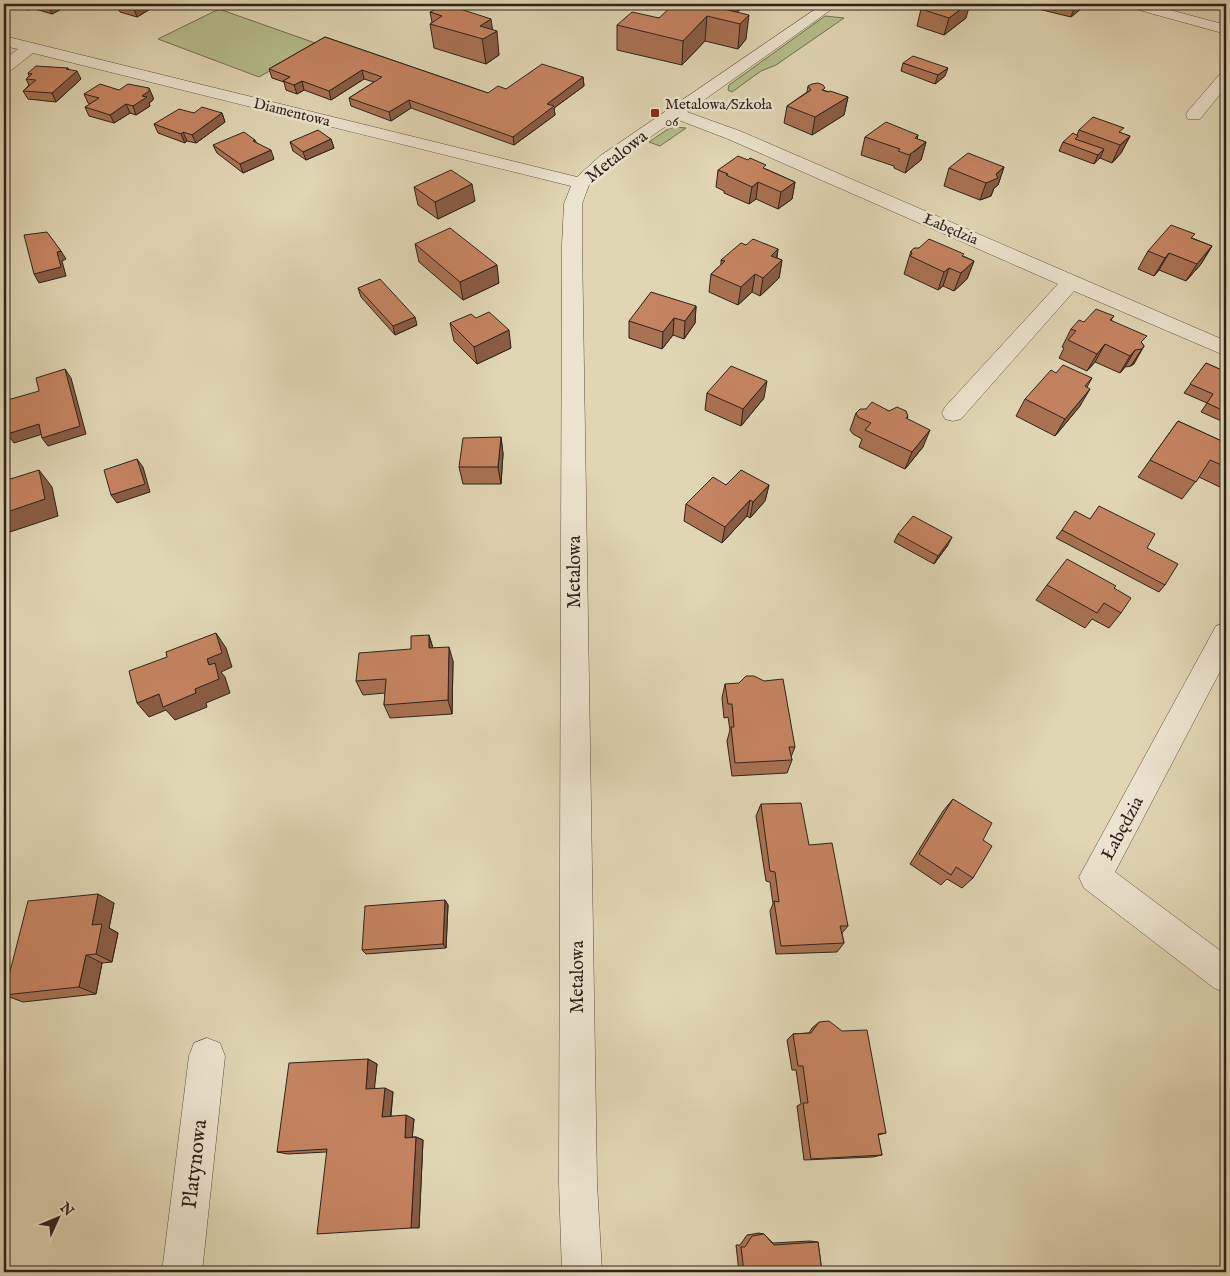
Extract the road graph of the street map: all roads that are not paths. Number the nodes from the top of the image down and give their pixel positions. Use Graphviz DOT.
graph roads {
  1 [pos="832,4"];
  2 [pos="1133,4"];
  3 [pos="1226,30"];
  4 [pos="4,40"];
  5 [pos="32,47"];
  6 [pos="4,68"];
  7 [pos="1226,77"];
  8 [pos="674,113"];
  9 [pos="1194,115"];
  10 [pos="581,183"];
  11 [pos="1072,281"];
  12 [pos="1226,349"];
  13 [pos="953,413"];
  14 [pos="1226,634"];
  15 [pos="1226,976"];
  16 [pos="207,1056"];
  17 [pos="182,1272"];
  18 [pos="582,1272"];
  1 -- 8 [label="street, Metalowa"];
  2 -- 3 [label="street"];
  4 -- 5 [label="street, Diamentowa"];
  5 -- 6 [label="street"];
  5 -- 10 [label="street, Diamentowa"];
  7 -- 9 [label="street"];
  8 -- 10 [label="street, Metalowa"];
  8 -- 11 [label="street, Łabędzia"];
  10 -- 18 [label="street, Metalowa"];
  11 -- 12 [label="street, Łabędzia"];
  11 -- 13 [label="street"];
  14 -- 15 [label="street, Łabędzia"];
  16 -- 17 [label="street, Platynowa"];
}
